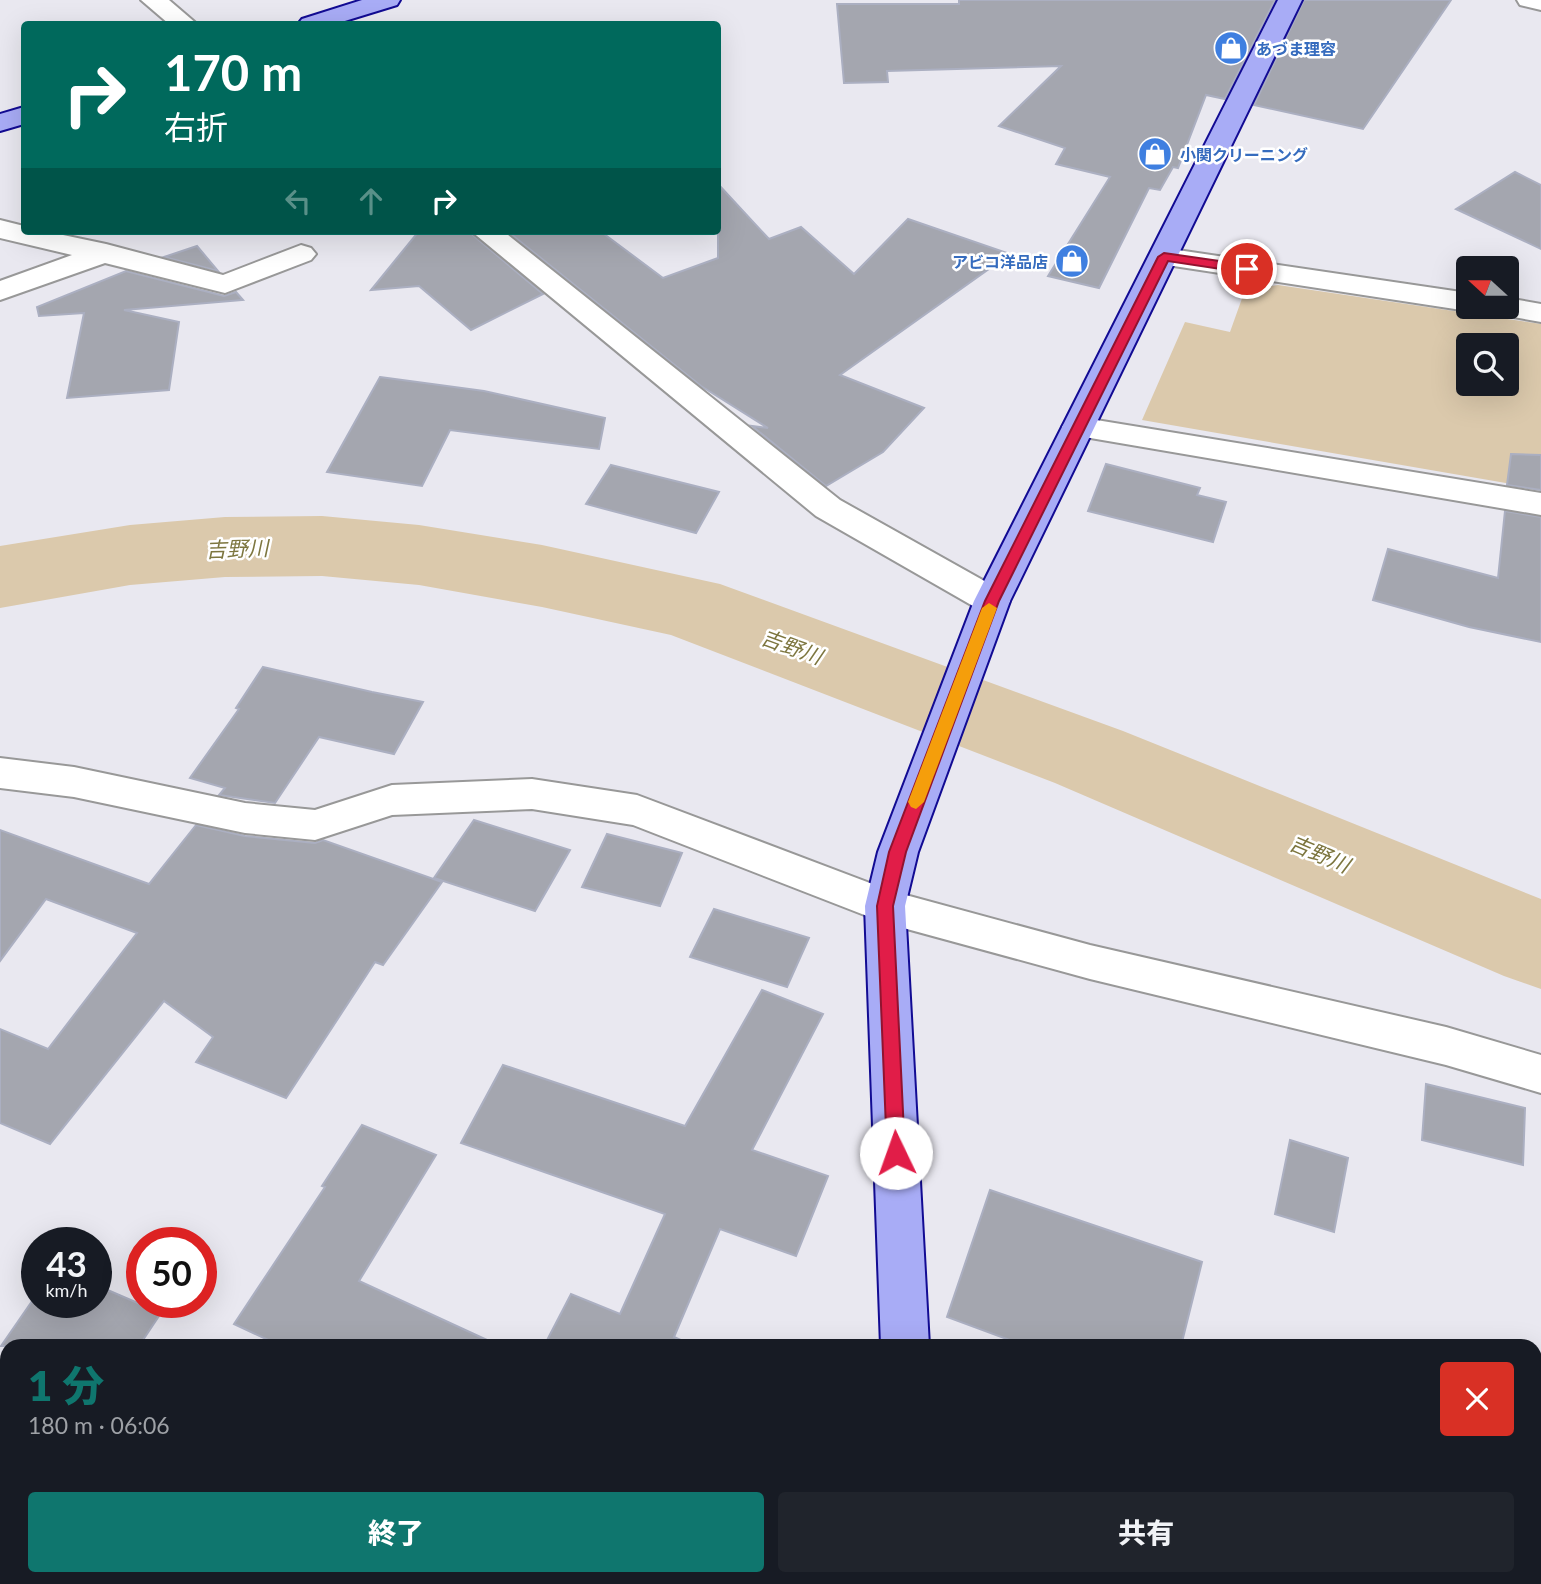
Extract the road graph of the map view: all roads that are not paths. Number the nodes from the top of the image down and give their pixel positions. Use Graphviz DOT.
graph roads {
  1 [pos="153,0"];
  2 [pos="388,0"];
  3 [pos="1290,0"];
  4 [pos="1529,0"];
  5 [pos="1541,3"];
  6 [pos="180,21"];
  7 [pos="322,21"];
  8 [pos="21,116"];
  9 [pos="0,123"];
  10 [pos="0,229"];
  11 [pos="21,234"];
  12 [pos="26,235"];
  13 [pos="490,235"];
  14 [pos="106,253"];
  15 [pos="301,254"];
  16 [pos="1164,257"];
  17 [pos="0,291"];
  18 [pos="1456,300"];
  19 [pos="1519,310"];
  20 [pos="1541,313"];
  21 [pos="1078,427"];
  22 [pos="1541,504"];
  23 [pos="992,601"];
  24 [pos="0,772"];
  25 [pos="885,906"];
  26 [pos="1541,1074"];
  27 [pos="905,1339"];
  1 -- 6 [label="street"];
  2 -- 7 [label="main road"];
  3 -- 16 [label="main road"];
  4 -- 5 [label="street"];
  8 -- 9 [label="main road"];
  10 -- 11 [label="street"];
  12 -- 14 [label="street"];
  13 -- 23 [label="street"];
  14 -- 15 [label="street"];
  14 -- 17 [label="street"];
  16 -- 18 [label="street"];
  16 -- 21 [label="main road"];
  19 -- 20 [label="street"];
  21 -- 22 [label="street"];
  21 -- 23 [label="main road"];
  23 -- 25 [label="main road"];
  24 -- 25 [label="street"];
  25 -- 26 [label="street"];
  25 -- 27 [label="main road"];
}
